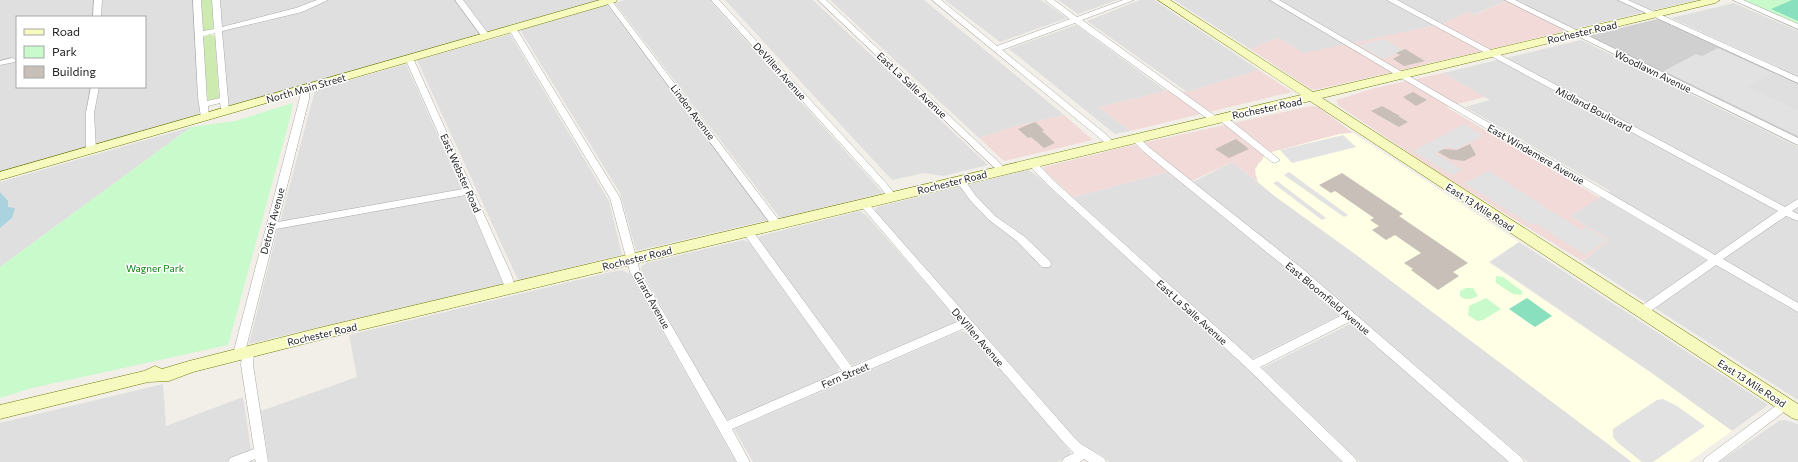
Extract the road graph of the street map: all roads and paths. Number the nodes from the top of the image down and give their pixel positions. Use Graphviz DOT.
graph roads {
  1 [pos="98,0"];
  2 [pos="197,0"];
  3 [pos="216,0"];
  4 [pos="324,0"];
  5 [pos="459,0"];
  6 [pos="715,0"];
  7 [pos="822,0"];
  8 [pos="936,0"];
  9 [pos="1050,0"];
  10 [pos="1130,0"];
  11 [pos="1163,0"];
  12 [pos="1274,0"];
  13 [pos="1391,0"];
  14 [pos="1508,0"];
  15 [pos="1622,0"];
  16 [pos="1716,0"];
  17 [pos="1736,0"];
  18 [pos="607,1"];
  19 [pos="1655,14"];
  20 [pos="97,16"];
  21 [pos="1077,19"];
  22 [pos="1798,27"];
  23 [pos="512,28"];
  24 [pos="218,31"];
  25 [pos="1576,33"];
  26 [pos="198,35"];
  27 [pos="486,36"];
  28 [pos="996,49"];
  29 [pos="1491,53"];
  30 [pos="409,58"];
  31 [pos="12,60"];
  32 [pos="0,63"];
  33 [pos="1401,75"];
  34 [pos="1798,80"];
  35 [pos="95,88"];
  36 [pos="306,88"];
  37 [pos="1314,97"];
  38 [pos="203,105"];
  39 [pos="224,106"];
  40 [pos="205,117"];
  41 [pos="1218,119"];
  42 [pos="1134,138"];
  43 [pos="1798,142"];
  44 [pos="1110,144"];
  45 [pos="91,150"];
  46 [pos="1275,160"];
  47 [pos="1032,163"];
  48 [pos="1002,170"];
  49 [pos="0,176"];
  50 [pos="960,180"];
  51 [pos="469,191"];
  52 [pos="892,197"];
  53 [pos="1798,202"];
  54 [pos="864,204"];
  55 [pos="1785,211"];
  56 [pos="1798,218"];
  57 [pos="777,225"];
  58 [pos="271,227"];
  59 [pos="748,232"];
  60 [pos="632,259"];
  61 [pos="1715,260"];
  62 [pos="1046,264"];
  63 [pos="511,289"];
  64 [pos="1798,308"];
  65 [pos="1641,312"];
  66 [pos="1350,316"];
  67 [pos="966,323"];
  68 [pos="244,353"];
  69 [pos="1252,366"];
  70 [pos="850,373"];
  71 [pos="1792,409"];
  72 [pos="0,412"];
  73 [pos="724,427"];
  74 [pos="1083,452"];
  75 [pos="261,457"];
  76 [pos="234,462"];
  77 [pos="744,462"];
  78 [pos="1068,462"];
  79 [pos="1100,462"];
  80 [pos="1351,462"];
  81 [pos="1518,462"];
  82 [pos="1709,462"];
  1 -- 20 [label="street"];
  2 -- 26 [label="street"];
  3 -- 24 [label="street"];
  4 -- 24 [label="street"];
  5 -- 27 [label="street"];
  6 -- 52 [label="street, DeVillen Avenue"];
  7 -- 48 [label="street, East La Salle Avenue"];
  8 -- 28 [label="street"];
  9 -- 21 [label="street"];
  10 -- 21 [label="street"];
  11 -- 37 [label="main road, East 13 Mile Road"];
  12 -- 33 [label="street, East Windemere Avenue"];
  13 -- 29 [label="street, Midland Boulevard"];
  14 -- 25 [label="street, Woodlawn Avenue"];
  15 -- 19 [label="street"];
  16 -- 19 [label="main road, Rochester Road"];
  17 -- 22 [label="street"];
  18 -- 23 [label="main road, North Main Street"];
  18 -- 57 [label="street, Linden Avenue"];
  19 -- 25 [label="main road, Rochester Road"];
  19 -- 34 [label="street"];
  21 -- 28 [label="street"];
  21 -- 41 [label="street"];
  23 -- 27 [label="main road, North Main Street"];
  23 -- 60 [label="street, Girard Avenue"];
  24 -- 26 [label="street"];
  24 -- 39 [label="street"];
  25 -- 29 [label="main road, Rochester Road"];
  25 -- 43 [label="street, Woodlawn Avenue"];
  26 -- 38 [label="street"];
  27 -- 30 [label="main road, North Main Street"];
  28 -- 44 [label="street"];
  29 -- 33 [label="main road, Rochester Road"];
  29 -- 55 [label="street, Midland Boulevard"];
  30 -- 36 [label="main road, North Main Street"];
  30 -- 51 [label="street, East Webster Road"];
  31 -- 32 [label="street"];
  33 -- 37 [label="main road, Rochester Road"];
  33 -- 61 [label="street, East Windemere Avenue"];
  35 -- 45 [label="street"];
  36 -- 39 [label="main road, North Main Street"];
  36 -- 58 [label="street, Detroit Avenue"];
  37 -- 41 [label="main road, Rochester Road"];
  37 -- 65 [label="main road, East 13 Mile Road"];
  38 -- 39 [label="street"];
  38 -- 40 [label="street"];
  39 -- 40 [label="main road, North Main Street"];
  40 -- 45 [label="main road, North Main Street"];
  41 -- 42 [label="main road, Rochester Road"];
  41 -- 46 [label="street"];
  42 -- 44 [label="main road, Rochester Road"];
  42 -- 66 [label="street, East Bloomfield Avenue"];
  44 -- 47 [label="main road, Rochester Road"];
  45 -- 49 [label="main road, North Main Street"];
  47 -- 48 [label="main road, Rochester Road"];
  47 -- 69 [label="street, East La Salle Avenue"];
  48 -- 50 [label="main road, Rochester Road"];
  50 -- 52 [label="main road, Rochester Road"];
  50 -- 62 [label="street"];
  51 -- 58 [label="street"];
  51 -- 63 [label="street, East Webster Road"];
  52 -- 54 [label="main road, Rochester Road"];
  53 -- 55 [label="street"];
  54 -- 57 [label="main road, Rochester Road"];
  54 -- 67 [label="street, DeVillen Avenue"];
  55 -- 56 [label="street, Midland Boulevard"];
  55 -- 61 [label="street"];
  57 -- 59 [label="main road, Rochester Road"];
  58 -- 68 [label="street, Detroit Avenue"];
  59 -- 60 [label="main road, Rochester Road"];
  59 -- 70 [label="street"];
  60 -- 63 [label="main road, Rochester Road"];
  60 -- 73 [label="street, Girard Avenue"];
  61 -- 64 [label="street, East Windemere Avenue"];
  61 -- 65 [label="street"];
  63 -- 68 [label="main road, Rochester Road"];
  65 -- 71 [label="main road, East 13 Mile Road"];
  66 -- 69 [label="street"];
  66 -- 81 [label="street, East Bloomfield Avenue"];
  67 -- 70 [label="street, Fern Street"];
  67 -- 74 [label="street, DeVillen Avenue"];
  68 -- 72 [label="main road, Rochester Road"];
  68 -- 75 [label="street, Detroit Avenue"];
  69 -- 80 [label="street, East La Salle Avenue"];
  70 -- 73 [label="street, Fern Street"];
  71 -- 82 [label="street"];
  73 -- 77 [label="street, Girard Avenue"];
  74 -- 78 [label="street"];
  74 -- 79 [label="street, DeVillen Avenue"];
  75 -- 76 [label="street"];
}
